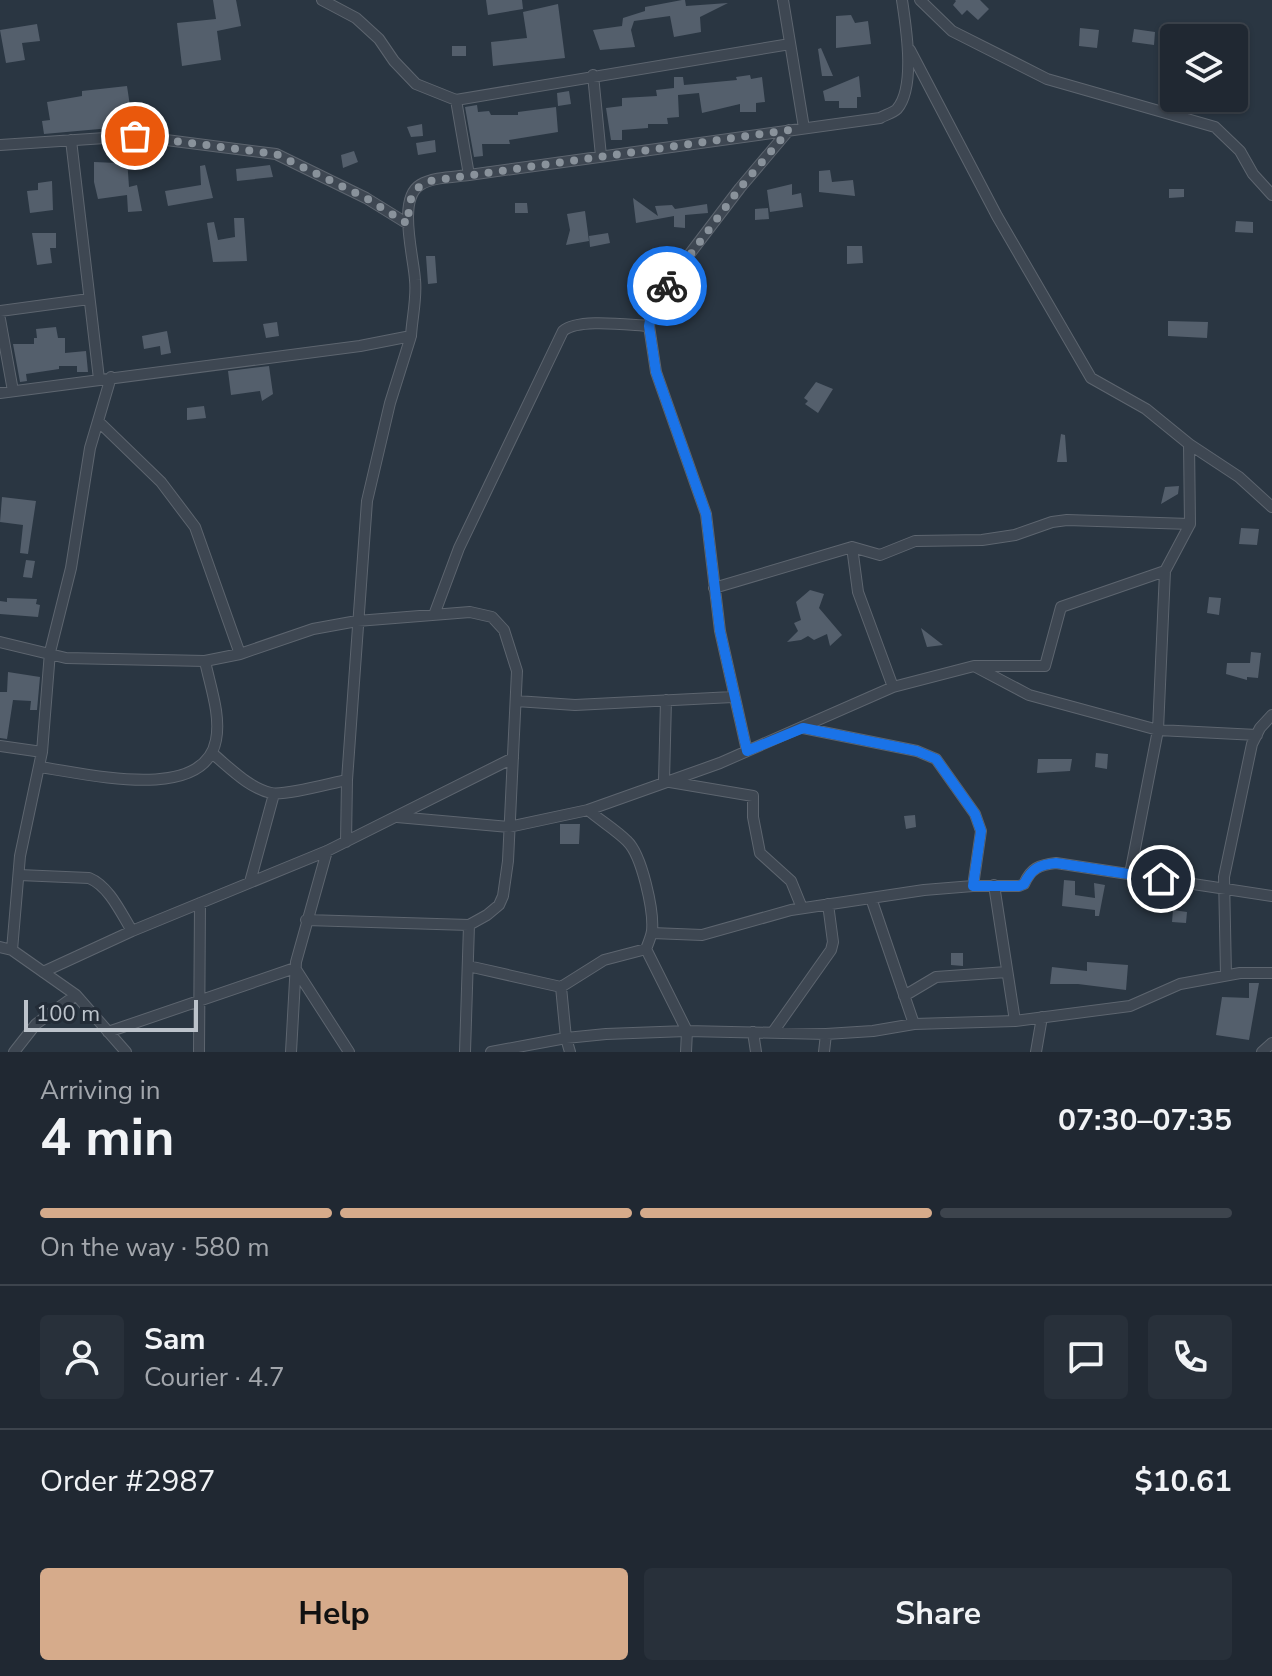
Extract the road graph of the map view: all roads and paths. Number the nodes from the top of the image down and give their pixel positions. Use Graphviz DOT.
graph roads {
  1 [pos="322,0"];
  2 [pos="783,0"];
  3 [pos="902,0"];
  4 [pos="920,0"];
  5 [pos="790,44"];
  6 [pos="910,50"];
  7 [pos="593,75"];
  8 [pos="456,100"];
  9 [pos="804,128"];
  10 [pos="789,130"];
  11 [pos="71,140"];
  12 [pos="0,145"];
  13 [pos="601,156"];
  14 [pos="469,175"];
  15 [pos="1272,195"];
  16 [pos="408,224"];
  17 [pos="89,299"];
  18 [pos="0,311"];
  19 [pos="0,319"];
  20 [pos="649,326"];
  21 [pos="411,336"];
  22 [pos="111,377"];
  23 [pos="99,379"];
  24 [pos="13,391"];
  25 [pos="0,393"];
  26 [pos="98,421"];
  27 [pos="1189,444"];
  28 [pos="1272,507"];
  29 [pos="1190,524"];
  30 [pos="852,547"];
  31 [pos="1165,571"];
  32 [pos="714,588"];
  33 [pos="434,615"];
  34 [pos="357,621"];
  35 [pos="0,642"];
  36 [pos="50,652"];
  37 [pos="240,654"];
  38 [pos="205,661"];
  39 [pos="974,666"];
  40 [pos="893,687"];
  41 [pos="733,697"];
  42 [pos="666,700"];
  43 [pos="516,701"];
  44 [pos="1272,715"];
  45 [pos="803,728"];
  46 [pos="1158,730"];
  47 [pos="1257,735"];
  48 [pos="0,746"];
  49 [pos="747,751"];
  50 [pos="42,752"];
  51 [pos="213,754"];
  52 [pos="513,758"];
  53 [pos="39,767"];
  54 [pos="347,780"];
  55 [pos="664,781"];
  56 [pos="274,794"];
  57 [pos="588,810"];
  58 [pos="396,817"];
  59 [pos="509,827"];
  60 [pos="346,842"];
  61 [pos="327,851"];
  62 [pos="1130,874"];
  63 [pos="19,875"];
  64 [pos="250,882"];
  65 [pos="994,885"];
  66 [pos="973,886"];
  67 [pos="1223,889"];
  68 [pos="1272,896"];
  69 [pos="871,898"];
  70 [pos="200,903"];
  71 [pos="828,904"];
  72 [pos="802,908"];
  73 [pos="306,920"];
  74 [pos="469,925"];
  75 [pos="132,931"];
  76 [pos="652,933"];
  77 [pos="0,947"];
  78 [pos="646,949"];
  79 [pos="12,950"];
  80 [pos="468,966"];
  81 [pos="295,968"];
  82 [pos="43,972"];
  83 [pos="1007,972"];
  84 [pos="1272,973"];
  85 [pos="1226,975"];
  86 [pos="561,987"];
  87 [pos="76,995"];
  88 [pos="904,996"];
  89 [pos="199,1002"];
  90 [pos="1042,1017"];
  91 [pos="1015,1021"];
  92 [pos="914,1024"];
  93 [pos="687,1031"];
  94 [pos="108,1032"];
  95 [pos="753,1032"];
  96 [pos="773,1032"];
  97 [pos="826,1034"];
  98 [pos="566,1038"];
  99 [pos="1272,1043"];
  100 [pos="14,1052"];
  101 [pos="126,1052"];
  102 [pos="199,1052"];
  103 [pos="291,1052"];
  104 [pos="349,1052"];
  105 [pos="465,1052"];
  106 [pos="491,1052"];
  107 [pos="570,1052"];
  108 [pos="686,1052"];
  109 [pos="756,1052"];
  110 [pos="824,1052"];
  111 [pos="1036,1052"];
  112 [pos="1262,1052"];
  1 -- 8 [label="street"];
  2 -- 5 [label="street"];
  3 -- 6 [label="street"];
  4 -- 15 [label="street"];
  5 -- 7 [label="street"];
  5 -- 9 [label="street"];
  6 -- 9 [label="street"];
  6 -- 27 [label="street"];
  7 -- 8 [label="street"];
  7 -- 13 [label="street"];
  8 -- 14 [label="street"];
  9 -- 10 [label="street"];
  10 -- 13 [label="street"];
  10 -- 20 [label="street"];
  11 -- 12 [label="street"];
  11 -- 16 [label="street"];
  11 -- 17 [label="street"];
  13 -- 14 [label="street"];
  14 -- 16 [label="street"];
  16 -- 21 [label="street"];
  17 -- 18 [label="street"];
  17 -- 23 [label="street"];
  19 -- 24 [label="street"];
  20 -- 32 [label="street"];
  20 -- 33 [label="street"];
  21 -- 22 [label="street"];
  21 -- 34 [label="street"];
  22 -- 23 [label="street"];
  22 -- 26 [label="street"];
  23 -- 24 [label="street"];
  24 -- 25 [label="street"];
  26 -- 36 [label="street"];
  26 -- 37 [label="street"];
  27 -- 28 [label="street"];
  27 -- 29 [label="street"];
  29 -- 30 [label="street"];
  29 -- 31 [label="street"];
  30 -- 32 [label="street"];
  30 -- 40 [label="street"];
  31 -- 39 [label="street"];
  31 -- 46 [label="street"];
  32 -- 41 [label="street"];
  33 -- 34 [label="street"];
  33 -- 43 [label="street"];
  34 -- 37 [label="street"];
  34 -- 54 [label="street"];
  35 -- 36 [label="street"];
  36 -- 38 [label="street"];
  36 -- 50 [label="street"];
  37 -- 38 [label="street"];
  38 -- 51 [label="street"];
  39 -- 40 [label="street"];
  39 -- 46 [label="street"];
  40 -- 45 [label="street"];
  41 -- 42 [label="street"];
  41 -- 49 [label="street"];
  42 -- 43 [label="street"];
  42 -- 55 [label="street"];
  43 -- 52 [label="street"];
  44 -- 47 [label="street"];
  45 -- 49 [label="street"];
  45 -- 66 [label="street"];
  46 -- 47 [label="street"];
  46 -- 62 [label="street"];
  47 -- 67 [label="street"];
  48 -- 50 [label="street"];
  49 -- 55 [label="street"];
  50 -- 53 [label="street"];
  51 -- 53 [label="street"];
  51 -- 56 [label="street"];
  52 -- 58 [label="street"];
  52 -- 59 [label="street"];
  53 -- 63 [label="street"];
  54 -- 56 [label="street"];
  54 -- 60 [label="street"];
  55 -- 57 [label="street"];
  55 -- 72 [label="street"];
  56 -- 64 [label="street"];
  57 -- 59 [label="street"];
  57 -- 76 [label="street"];
  58 -- 59 [label="street"];
  58 -- 60 [label="street"];
  59 -- 74 [label="street"];
  60 -- 61 [label="street"];
  61 -- 64 [label="street"];
  61 -- 73 [label="street"];
  62 -- 65 [label="street"];
  62 -- 67 [label="street"];
  63 -- 75 [label="street"];
  63 -- 79 [label="street"];
  64 -- 70 [label="street"];
  65 -- 66 [label="street"];
  65 -- 83 [label="street"];
  66 -- 69 [label="street"];
  67 -- 68 [label="street"];
  67 -- 85 [label="street"];
  69 -- 71 [label="street"];
  69 -- 88 [label="street"];
  70 -- 75 [label="street"];
  70 -- 89 [label="street"];
  71 -- 72 [label="street"];
  71 -- 96 [label="street"];
  72 -- 76 [label="street"];
  73 -- 74 [label="street"];
  73 -- 81 [label="street"];
  74 -- 80 [label="street"];
  75 -- 82 [label="street"];
  76 -- 78 [label="street"];
  77 -- 79 [label="street"];
  78 -- 86 [label="street"];
  78 -- 93 [label="street"];
  79 -- 82 [label="street"];
  80 -- 86 [label="street"];
  80 -- 105 [label="street"];
  81 -- 89 [label="street"];
  81 -- 103 [label="street"];
  81 -- 104 [label="street"];
  82 -- 87 [label="street"];
  83 -- 88 [label="street"];
  83 -- 91 [label="street"];
  84 -- 85 [label="street"];
  85 -- 90 [label="street"];
  86 -- 98 [label="street"];
  87 -- 94 [label="street"];
  87 -- 100 [label="street"];
  88 -- 92 [label="street"];
  89 -- 94 [label="street"];
  89 -- 102 [label="street"];
  90 -- 91 [label="street"];
  90 -- 111 [label="street"];
  91 -- 92 [label="street"];
  92 -- 97 [label="street"];
  93 -- 95 [label="street"];
  93 -- 98 [label="street"];
  93 -- 108 [label="street"];
  94 -- 101 [label="street"];
  95 -- 96 [label="street"];
  95 -- 109 [label="street"];
  96 -- 97 [label="street"];
  97 -- 110 [label="street"];
  98 -- 106 [label="street"];
  98 -- 107 [label="street"];
  99 -- 112 [label="street"];
}
